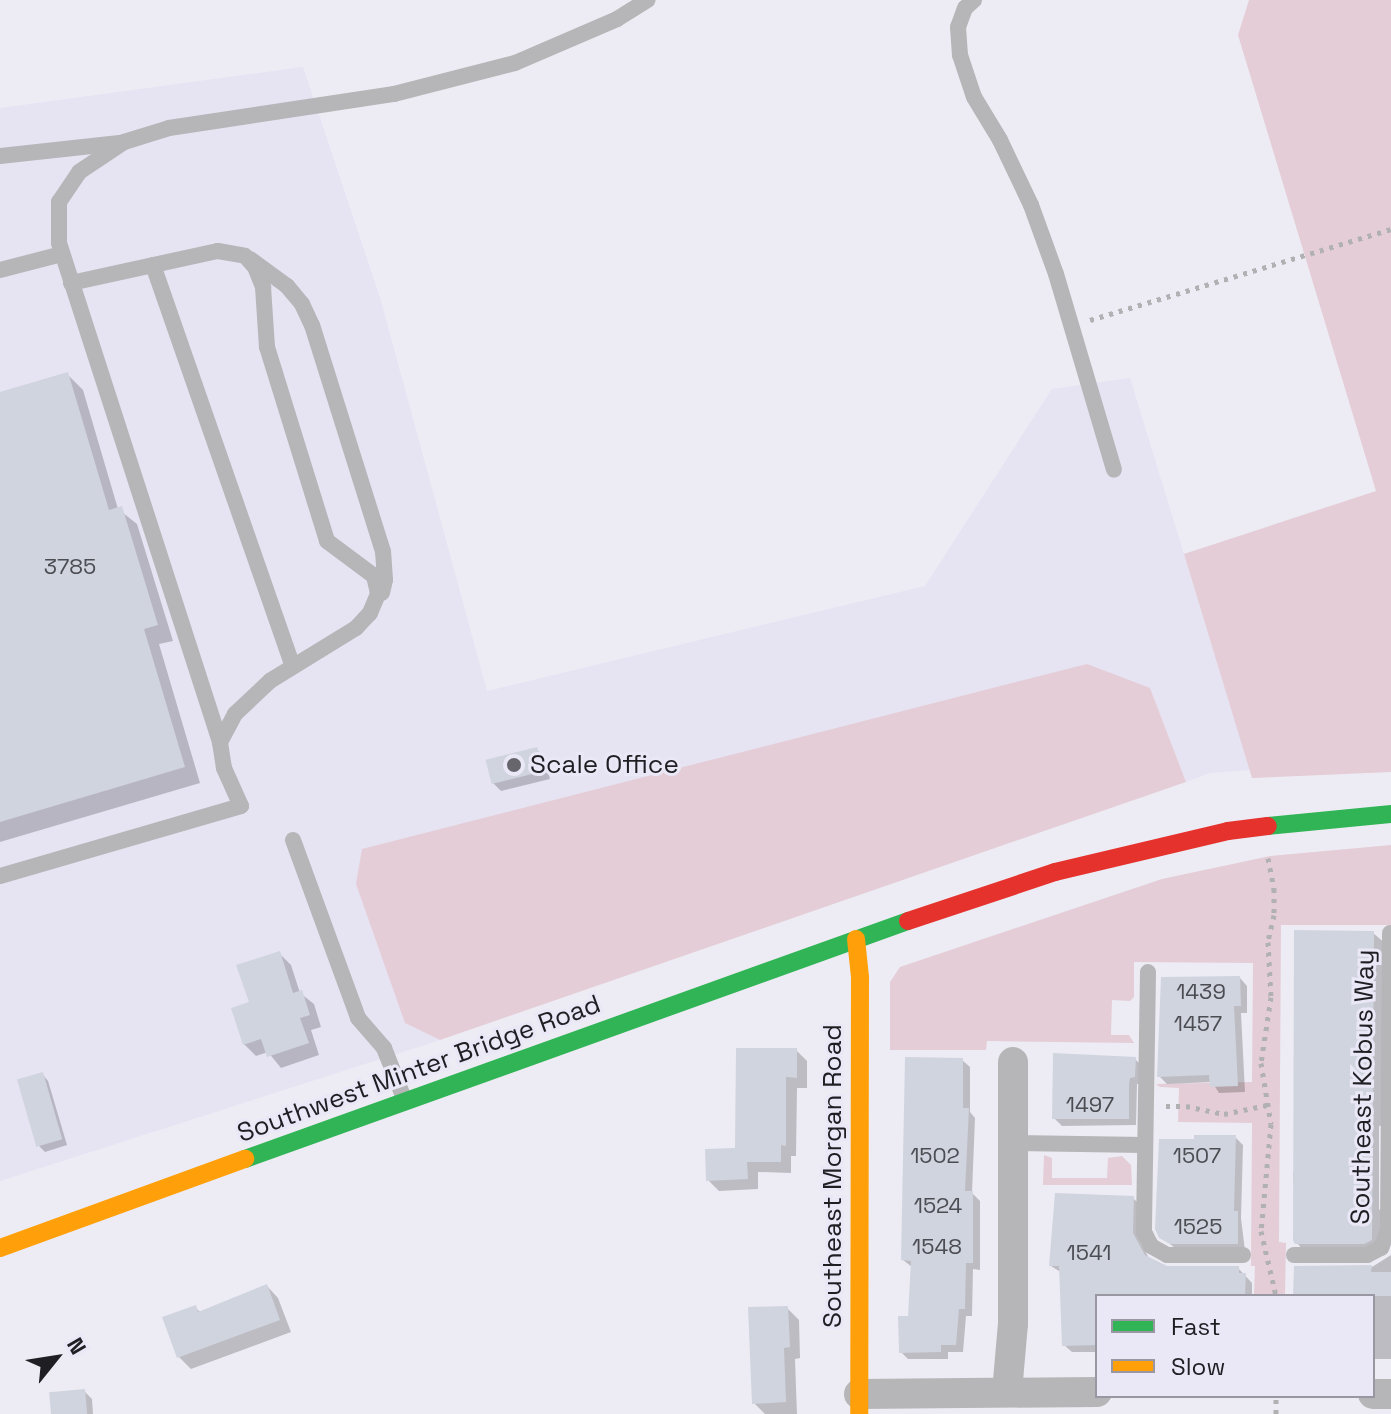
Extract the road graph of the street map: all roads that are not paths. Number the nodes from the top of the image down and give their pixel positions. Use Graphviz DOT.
graph roads {
  1 [pos="647,0"];
  2 [pos="974,0"];
  3 [pos="124,142"];
  4 [pos="0,156"];
  5 [pos="62,254"];
  6 [pos="245,256"];
  7 [pos="153,265"];
  8 [pos="0,270"];
  9 [pos="71,283"];
  10 [pos="1114,470"];
  11 [pos="370,613"];
  12 [pos="292,664"];
  13 [pos="220,742"];
  14 [pos="1391,814"];
  15 [pos="293,840"];
  16 [pos="0,876"];
  17 [pos="1390,933"];
  18 [pos="856,939"];
  19 [pos="1148,972"];
  20 [pos="1013,1062"];
  21 [pos="405,1102"];
  22 [pos="1014,1143"];
  23 [pos="1144,1145"];
  24 [pos="1390,1146"];
  25 [pos="0,1248"];
  26 [pos="1243,1255"];
  27 [pos="1294,1255"];
  28 [pos="1007,1392"];
  29 [pos="1095,1392"];
  30 [pos="859,1404"];
  1 -- 3 [label="lane"];
  2 -- 10 [label="lane"];
  3 -- 4 [label="lane"];
  3 -- 5 [label="lane"];
  5 -- 8 [label="lane"];
  5 -- 9 [label="lane"];
  6 -- 7 [label="lane"];
  6 -- 11 [label="lane"];
  6 -- 11 [label="lane"];
  7 -- 9 [label="lane"];
  7 -- 12 [label="lane"];
  9 -- 13 [label="lane"];
  11 -- 12 [label="lane"];
  12 -- 13 [label="lane"];
  13 -- 16 [label="lane"];
  14 -- 18 [label="main road, Southwest Minter Bridge Road"];
  15 -- 21 [label="lane"];
  17 -- 24 [label="lane, Southeast Kobus Way"];
  18 -- 21 [label="main road, Southwest Minter Bridge Road"];
  18 -- 30 [label="main road, Southeast Morgan Road"];
  19 -- 23 [label="lane"];
  20 -- 22 [label="street"];
  21 -- 25 [label="main road, Southwest Minter Bridge Road"];
  22 -- 23 [label="lane"];
  22 -- 28 [label="street"];
  23 -- 26 [label="lane"];
  24 -- 27 [label="lane, Southeast Kobus Way"];
  28 -- 29 [label="street"];
  28 -- 30 [label="street"];
}
